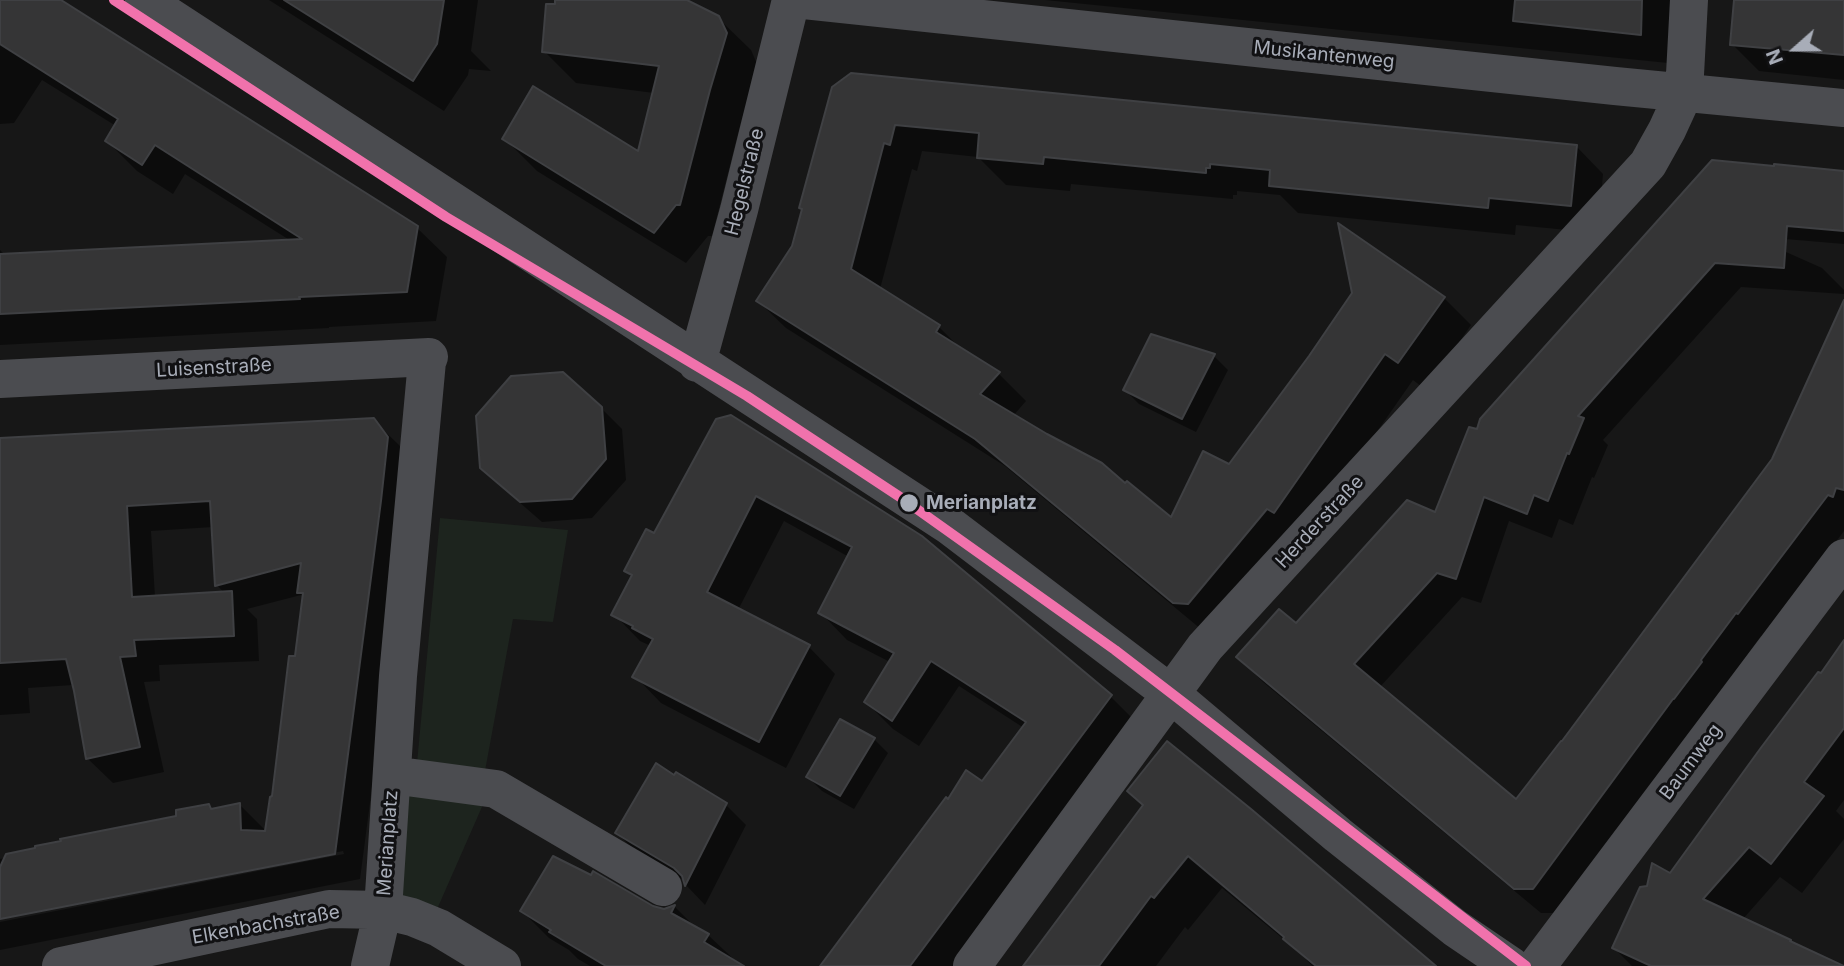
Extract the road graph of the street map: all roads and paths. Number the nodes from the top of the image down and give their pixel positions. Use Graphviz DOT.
graph roads {
  1 [pos="144,0"];
  2 [pos="791,0"];
  3 [pos="804,0"];
  4 [pos="1689,0"];
  5 [pos="1684,93"];
  6 [pos="1844,108"];
  7 [pos="429,357"];
  8 [pos="697,363"];
  9 [pos="0,379"];
  10 [pos="1844,558"];
  11 [pos="1171,694"];
  12 [pos="393,775"];
  13 [pos="663,887"];
  14 [pos="383,910"];
  15 [pos="61,966"];
  16 [pos="370,966"];
  17 [pos="502,966"];
  18 [pos="972,966"];
  19 [pos="1511,966"];
  20 [pos="1537,966"];
  1 -- 8 [label="street"];
  2 -- 8 [label="street, Hegelstraße"];
  3 -- 5 [label="street, Musikantenweg"];
  4 -- 5 [label="street"];
  5 -- 6 [label="street, Musikantenweg"];
  5 -- 11 [label="street, Herderstraße"];
  7 -- 9 [label="street, Luisenstraße"];
  7 -- 12 [label="street, Merianplatz"];
  8 -- 11 [label="street"];
  10 -- 20 [label="street, Baumweg"];
  11 -- 18 [label="street, Herderstraße"];
  11 -- 19 [label="street"];
  12 -- 13 [label="street, Merianplatz"];
  12 -- 14 [label="street, Merianplatz"];
  14 -- 15 [label="street, Elkenbachstraße"];
  14 -- 16 [label="street, Merianplatz"];
  14 -- 17 [label="street, Elkenbachstraße"];
}
